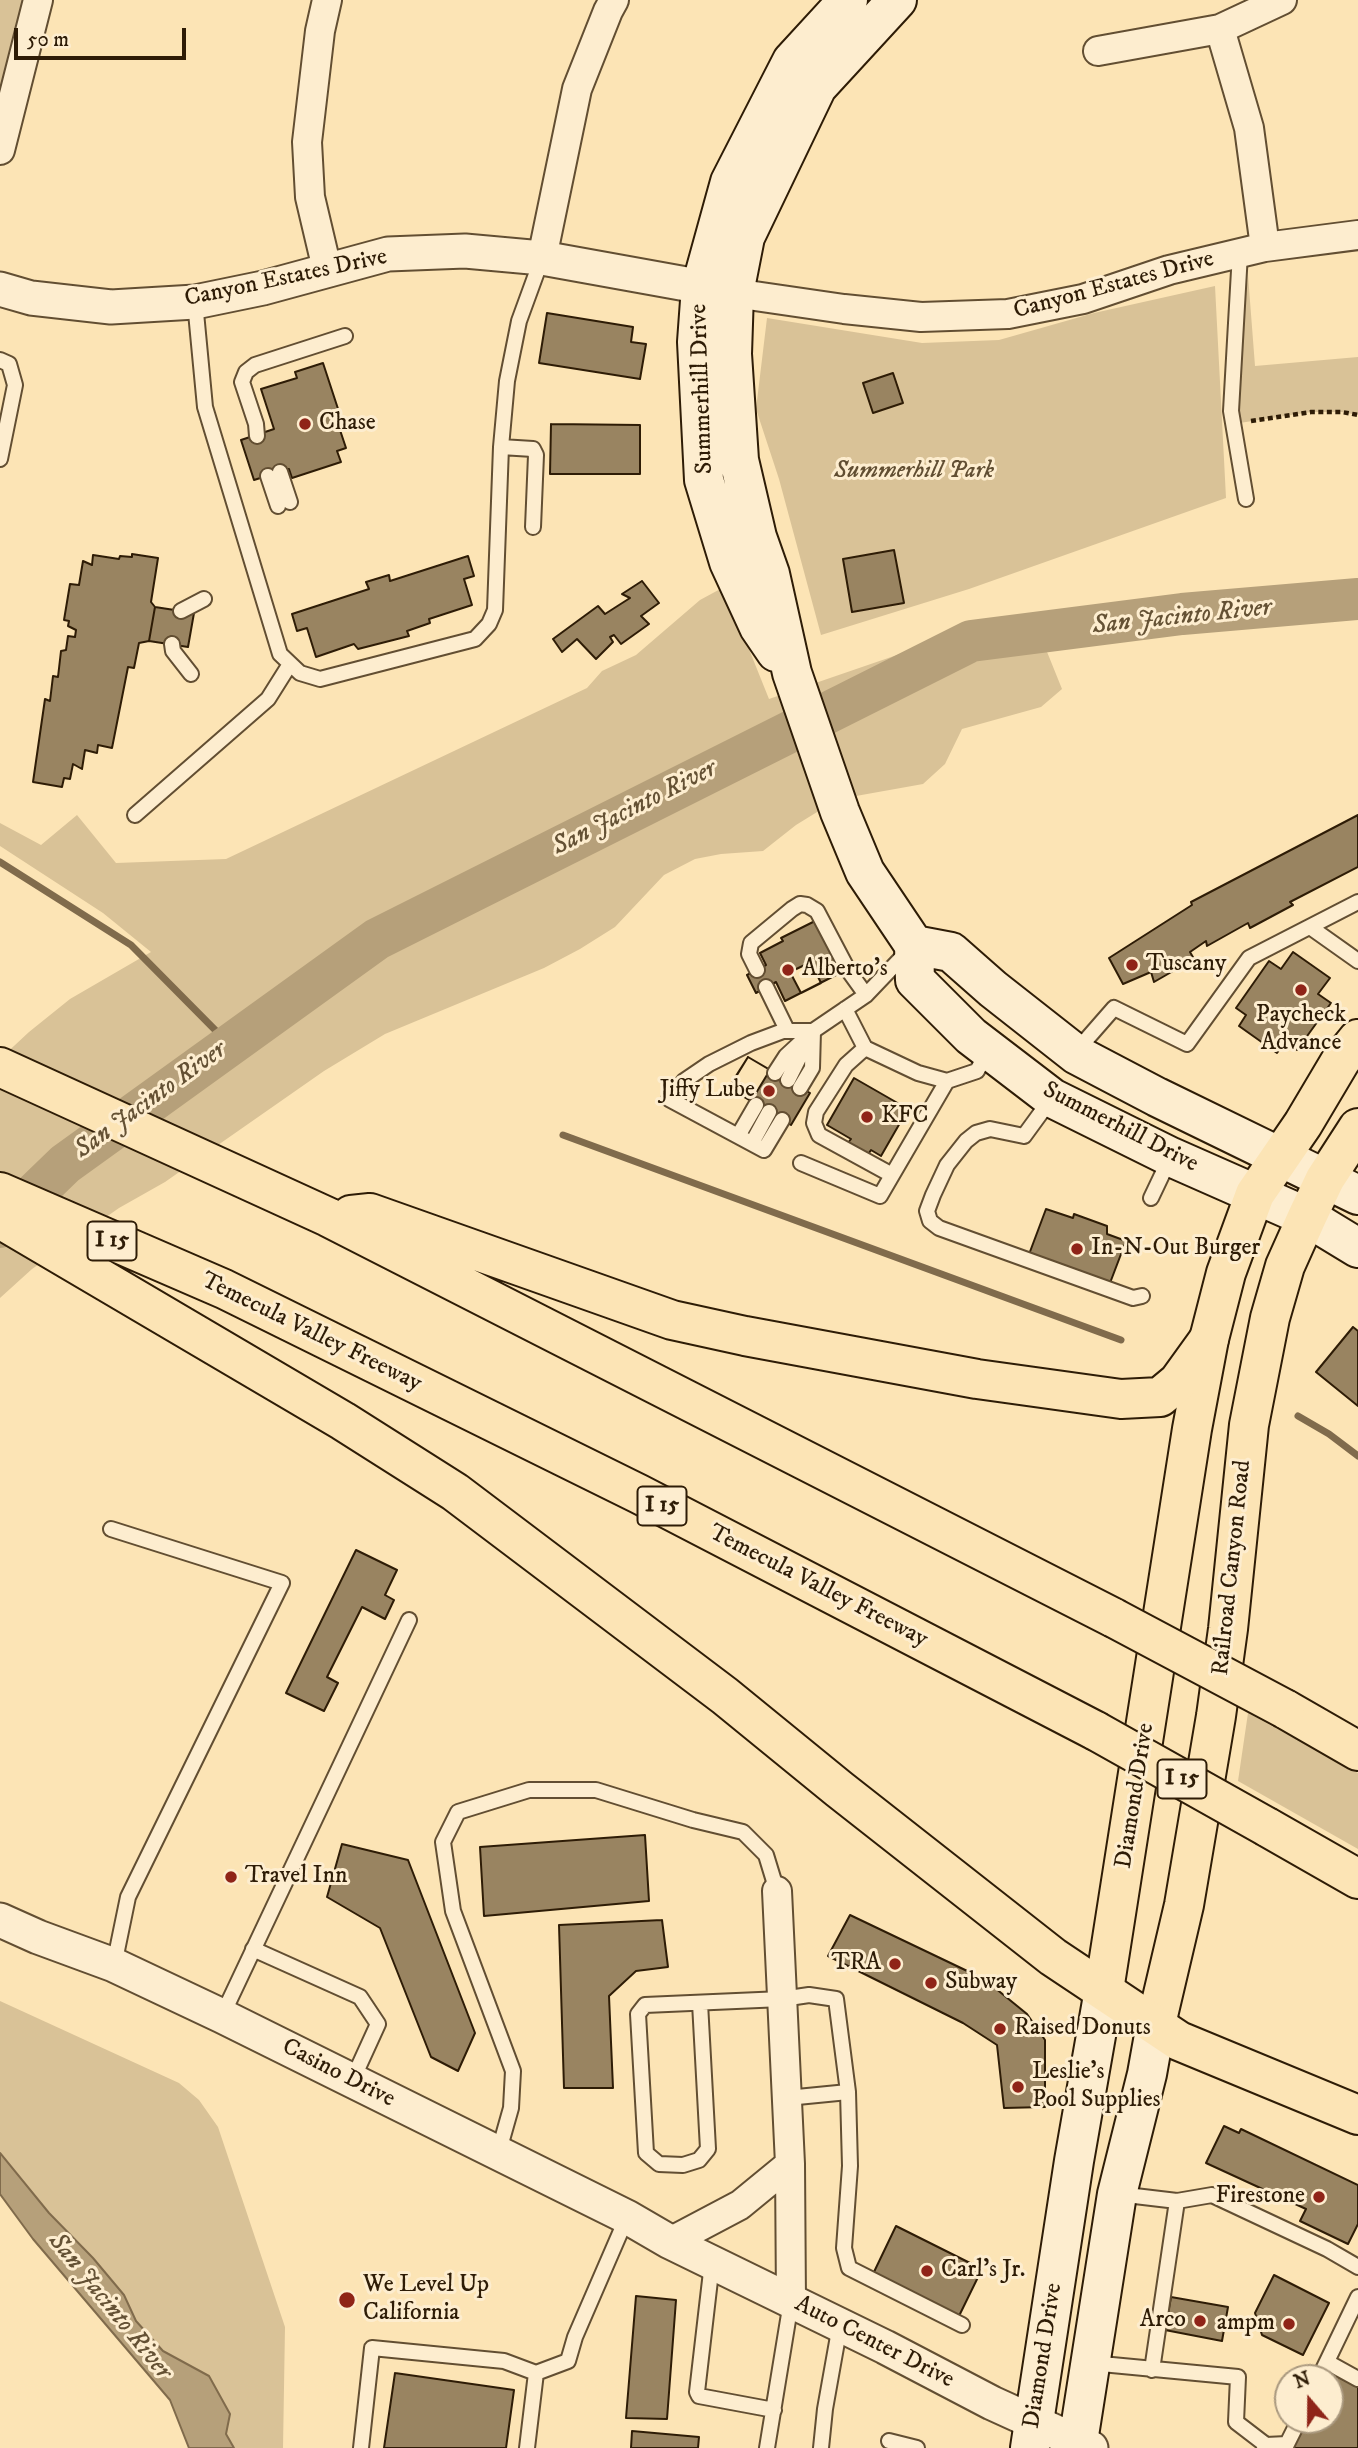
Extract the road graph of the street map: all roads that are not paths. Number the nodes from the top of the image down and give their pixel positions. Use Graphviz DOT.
graph roads {
  1 [pos="38,0"];
  2 [pos="327,0"];
  3 [pos="614,0"];
  4 [pos="848,0"];
  5 [pos="897,0"];
  6 [pos="1282,0"];
  7 [pos="1220,29"];
  8 [pos="1098,51"];
  9 [pos="0,149"];
  10 [pos="1358,235"];
  11 [pos="1253,250"];
  12 [pos="542,258"];
  13 [pos="327,269"];
  14 [pos="0,289"];
  15 [pos="718,290"];
  16 [pos="195,302"];
  17 [pos="345,336"];
  18 [pos="0,360"];
  19 [pos="258,431"];
  20 [pos="501,447"];
  21 [pos="0,459"];
  22 [pos="274,474"];
  23 [pos="1246,499"];
  24 [pos="284,504"];
  25 [pos="533,527"];
  26 [pos="204,599"];
  27 [pos="181,611"];
  28 [pos="172,645"];
  29 [pos="290,664"];
  30 [pos="191,674"];
  31 [pos="135,815"];
  32 [pos="1358,902"];
  33 [pos="1310,927"];
  34 [pos="914,945"];
  35 [pos="1358,961"];
  36 [pos="757,970"];
  37 [pos="766,987"];
  38 [pos="866,995"];
  39 [pos="845,1009"];
  40 [pos="787,1030"];
  41 [pos="813,1031"];
  42 [pos="1358,1039"];
  43 [pos="865,1048"];
  44 [pos="988,1049"];
  45 [pos="1077,1055"];
  46 [pos="0,1067"];
  47 [pos="788,1080"];
  48 [pos="947,1081"];
  49 [pos="1052,1098"];
  50 [pos="1358,1128"];
  51 [pos="752,1143"];
  52 [pos="1171,1157"];
  53 [pos="1280,1157"];
  54 [pos="801,1163"];
  55 [pos="892,1175"];
  56 [pos="1342,1187"];
  57 [pos="0,1192"];
  58 [pos="1255,1194"];
  59 [pos="1151,1198"];
  60 [pos="328,1217"];
  61 [pos="1307,1217"];
  62 [pos="0,1219"];
  63 [pos="1358,1248"];
  64 [pos="1142,1296"];
  65 [pos="1209,1339"];
  66 [pos="111,1529"];
  67 [pos="409,1620"];
  68 [pos="1292,1700"];
  69 [pos="1358,1721"];
  70 [pos="1358,1751"];
  71 [pos="1358,1879"];
  72 [pos="777,1891"];
  73 [pos="0,1920"];
  74 [pos="253,1949"];
  75 [pos="114,1965"];
  76 [pos="1104,1990"];
  77 [pos="782,1999"];
  78 [pos="700,2003"];
  79 [pos="222,2016"];
  80 [pos="1156,2024"];
  81 [pos="352,2081"];
  82 [pos="848,2092"];
  83 [pos="787,2098"];
  84 [pos="1358,2115"];
  85 [pos="498,2154"];
  86 [pos="790,2164"];
  87 [pos="1117,2194"];
  88 [pos="1177,2201"];
  89 [pos="627,2217"];
  90 [pos="670,2242"];
  91 [pos="712,2263"];
  92 [pos="1358,2267"];
  93 [pos="1358,2297"];
  94 [pos="791,2302"];
  95 [pos="840,2325"];
  96 [pos="962,2325"];
  97 [pos="1326,2362"];
  98 [pos="1091,2363"];
  99 [pos="1152,2370"];
  100 [pos="536,2373"];
  101 [pos="1358,2379"];
  102 [pos="774,2410"];
  103 [pos="1032,2434"];
  104 [pos="1292,2434"];
  105 [pos="889,2441"];
  106 [pos="1082,2446"];
  107 [pos="1265,2446"];
  108 [pos="361,2448"];
  109 [pos="527,2448"];
  110 [pos="767,2448"];
  111 [pos="821,2448"];
  112 [pos="917,2448"];
  1 -- 9 [label="street"];
  2 -- 13 [label="street"];
  3 -- 12 [label="street"];
  4 -- 15 [label="main road, Summerhill Drive"];
  5 -- 15 [label="main road, Summerhill Drive"];
  6 -- 7 [label="street"];
  7 -- 8 [label="street"];
  7 -- 11 [label="street"];
  10 -- 11 [label="street, Canyon Estates Drive"];
  11 -- 15 [label="street, Canyon Estates Drive"];
  11 -- 23 [label="lane"];
  12 -- 13 [label="street, Canyon Estates Drive"];
  12 -- 15 [label="street, Canyon Estates Drive"];
  12 -- 20 [label="lane"];
  13 -- 16 [label="street, Canyon Estates Drive"];
  14 -- 16 [label="street, Canyon Estates Drive"];
  15 -- 34 [label="main road, Summerhill Drive"];
  16 -- 29 [label="lane"];
  17 -- 19 [label="lane"];
  18 -- 21 [label="lane"];
  20 -- 25 [label="lane"];
  20 -- 29 [label="lane"];
  22 -- 24 [label="lane"];
  26 -- 27 [label="lane"];
  28 -- 30 [label="lane"];
  29 -- 31 [label="lane"];
  32 -- 33 [label="lane"];
  33 -- 35 [label="lane"];
  33 -- 45 [label="lane"];
  34 -- 38 [label="lane"];
  34 -- 44 [label="main road, Summerhill Drive"];
  34 -- 45 [label="main road, Summerhill Drive"];
  36 -- 38 [label="lane"];
  37 -- 40 [label="lane"];
  38 -- 39 [label="lane"];
  39 -- 41 [label="lane"];
  39 -- 43 [label="lane"];
  40 -- 41 [label="lane"];
  40 -- 51 [label="lane"];
  41 -- 47 [label="lane"];
  42 -- 53 [label="main road"];
  43 -- 48 [label="lane"];
  43 -- 55 [label="lane"];
  44 -- 45 [label="main road"];
  44 -- 48 [label="lane"];
  44 -- 49 [label="main road, Summerhill Drive"];
  45 -- 53 [label="main road, Summerhill Drive"];
  46 -- 60 [label="main road"];
  48 -- 55 [label="lane"];
  49 -- 52 [label="main road, Summerhill Drive"];
  49 -- 64 [label="lane"];
  50 -- 56 [label="main road, Railroad Canyon Road"];
  51 -- 51 [label="lane"];
  52 -- 58 [label="main road, Summerhill Drive"];
  52 -- 59 [label="lane"];
  53 -- 56 [label="main road, Summerhill Drive"];
  53 -- 58 [label="main road, Diamond Drive"];
  54 -- 55 [label="lane"];
  56 -- 61 [label="main road, Railroad Canyon Road"];
  57 -- 71 [label="main road, Temecula Valley Freeway / I 15, bridge"];
  58 -- 61 [label="main road, Summerhill Drive"];
  58 -- 65 [label="main road, Diamond Drive"];
  60 -- 65 [label="main road"];
  60 -- 68 [label="main road, bridge"];
  61 -- 63 [label="main road, Summerhill Drive"];
  61 -- 80 [label="main road, Railroad Canyon Road"];
  62 -- 76 [label="main road"];
  65 -- 76 [label="main road, Diamond Drive"];
  66 -- 75 [label="lane"];
  67 -- 74 [label="lane"];
  68 -- 69 [label="main road"];
  68 -- 70 [label="main road"];
  72 -- 77 [label="street"];
  72 -- 85 [label="lane"];
  73 -- 75 [label="street, Casino Drive"];
  74 -- 79 [label="lane"];
  74 -- 81 [label="lane"];
  75 -- 79 [label="street, Casino Drive"];
  76 -- 80 [label="main road"];
  76 -- 103 [label="main road, Diamond Drive"];
  77 -- 78 [label="lane"];
  77 -- 82 [label="lane"];
  77 -- 83 [label="street"];
  78 -- 78 [label="lane"];
  79 -- 81 [label="street, Casino Drive"];
  80 -- 84 [label="main road"];
  80 -- 87 [label="main road, Diamond Drive"];
  81 -- 85 [label="street, Casino Drive"];
  82 -- 83 [label="lane"];
  82 -- 96 [label="lane"];
  83 -- 86 [label="street"];
  85 -- 89 [label="street, Casino Drive"];
  86 -- 90 [label="street"];
  86 -- 94 [label="street"];
  87 -- 88 [label="lane"];
  87 -- 98 [label="main road, Diamond Drive"];
  88 -- 92 [label="lane"];
  88 -- 99 [label="lane"];
  89 -- 90 [label="street, Casino Drive"];
  89 -- 100 [label="lane"];
  90 -- 91 [label="street, Auto Center Drive"];
  91 -- 94 [label="street, Auto Center Drive"];
  91 -- 102 [label="lane"];
  93 -- 97 [label="lane"];
  94 -- 95 [label="street, Auto Center Drive"];
  94 -- 102 [label="lane"];
  95 -- 103 [label="street, Auto Center Drive"];
  95 -- 111 [label="lane"];
  97 -- 101 [label="lane"];
  98 -- 99 [label="lane"];
  98 -- 106 [label="main road, Diamond Drive"];
  99 -- 107 [label="lane"];
  100 -- 108 [label="lane"];
  100 -- 109 [label="lane"];
  102 -- 110 [label="lane"];
  103 -- 106 [label="street, Auto Center Drive"];
  104 -- 107 [label="lane"];
  105 -- 112 [label="lane"];
}
